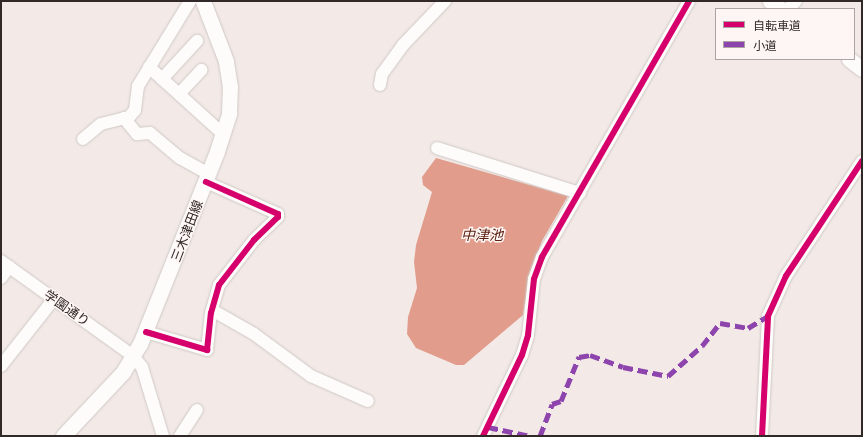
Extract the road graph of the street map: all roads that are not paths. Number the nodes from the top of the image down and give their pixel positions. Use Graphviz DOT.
graph roads {
  1 [pos="190,1"];
  2 [pos="203,1"];
  3 [pos="445,1"];
  4 [pos="689,1"];
  5 [pos="770,1"];
  6 [pos="780,8"];
  7 [pos="197,41"];
  8 [pos="850,60"];
  9 [pos="149,67"];
  10 [pos="862,69"];
  11 [pos="201,70"];
  12 [pos="162,79"];
  13 [pos="380,85"];
  14 [pos="179,94"];
  15 [pos="124,118"];
  16 [pos="223,134"];
  17 [pos="83,138"];
  18 [pos="437,148"];
  19 [pos="862,162"];
  20 [pos="207,178"];
  21 [pos="580,193"];
  22 [pos="5,264"];
  23 [pos="1,278"];
  24 [pos="54,299"];
  25 [pos="212,310"];
  26 [pos="146,332"];
  27 [pos="133,356"];
  28 [pos="1,366"];
  29 [pos="368,401"];
  30 [pos="197,410"];
  31 [pos="63,436"];
  32 [pos="163,436"];
  33 [pos="180,436"];
  34 [pos="483,436"];
  35 [pos="762,436"];
  1 -- 9 [label="street"];
  2 -- 16 [label="main road, 三木津田線"];
  3 -- 13 [label="street"];
  4 -- 21 [label="street"];
  5 -- 6 [label="main road"];
  7 -- 12 [label="street"];
  8 -- 10 [label="main road"];
  9 -- 12 [label="street"];
  9 -- 15 [label="street"];
  11 -- 14 [label="street"];
  12 -- 14 [label="street"];
  14 -- 16 [label="street"];
  15 -- 17 [label="street"];
  15 -- 20 [label="street"];
  16 -- 20 [label="main road, 三木津田線"];
  18 -- 21 [label="street"];
  19 -- 35 [label="street"];
  20 -- 25 [label="street"];
  20 -- 26 [label="main road, 三木津田線"];
  21 -- 34 [label="street"];
  22 -- 23 [label="street"];
  22 -- 24 [label="street, 学園通り"];
  24 -- 27 [label="street, 学園通り"];
  24 -- 28 [label="street"];
  25 -- 26 [label="street"];
  25 -- 29 [label="street"];
  26 -- 27 [label="main road, 三木津田線"];
  27 -- 31 [label="main road, 三木津田線"];
  27 -- 32 [label="street"];
  30 -- 33 [label="street"];
}
